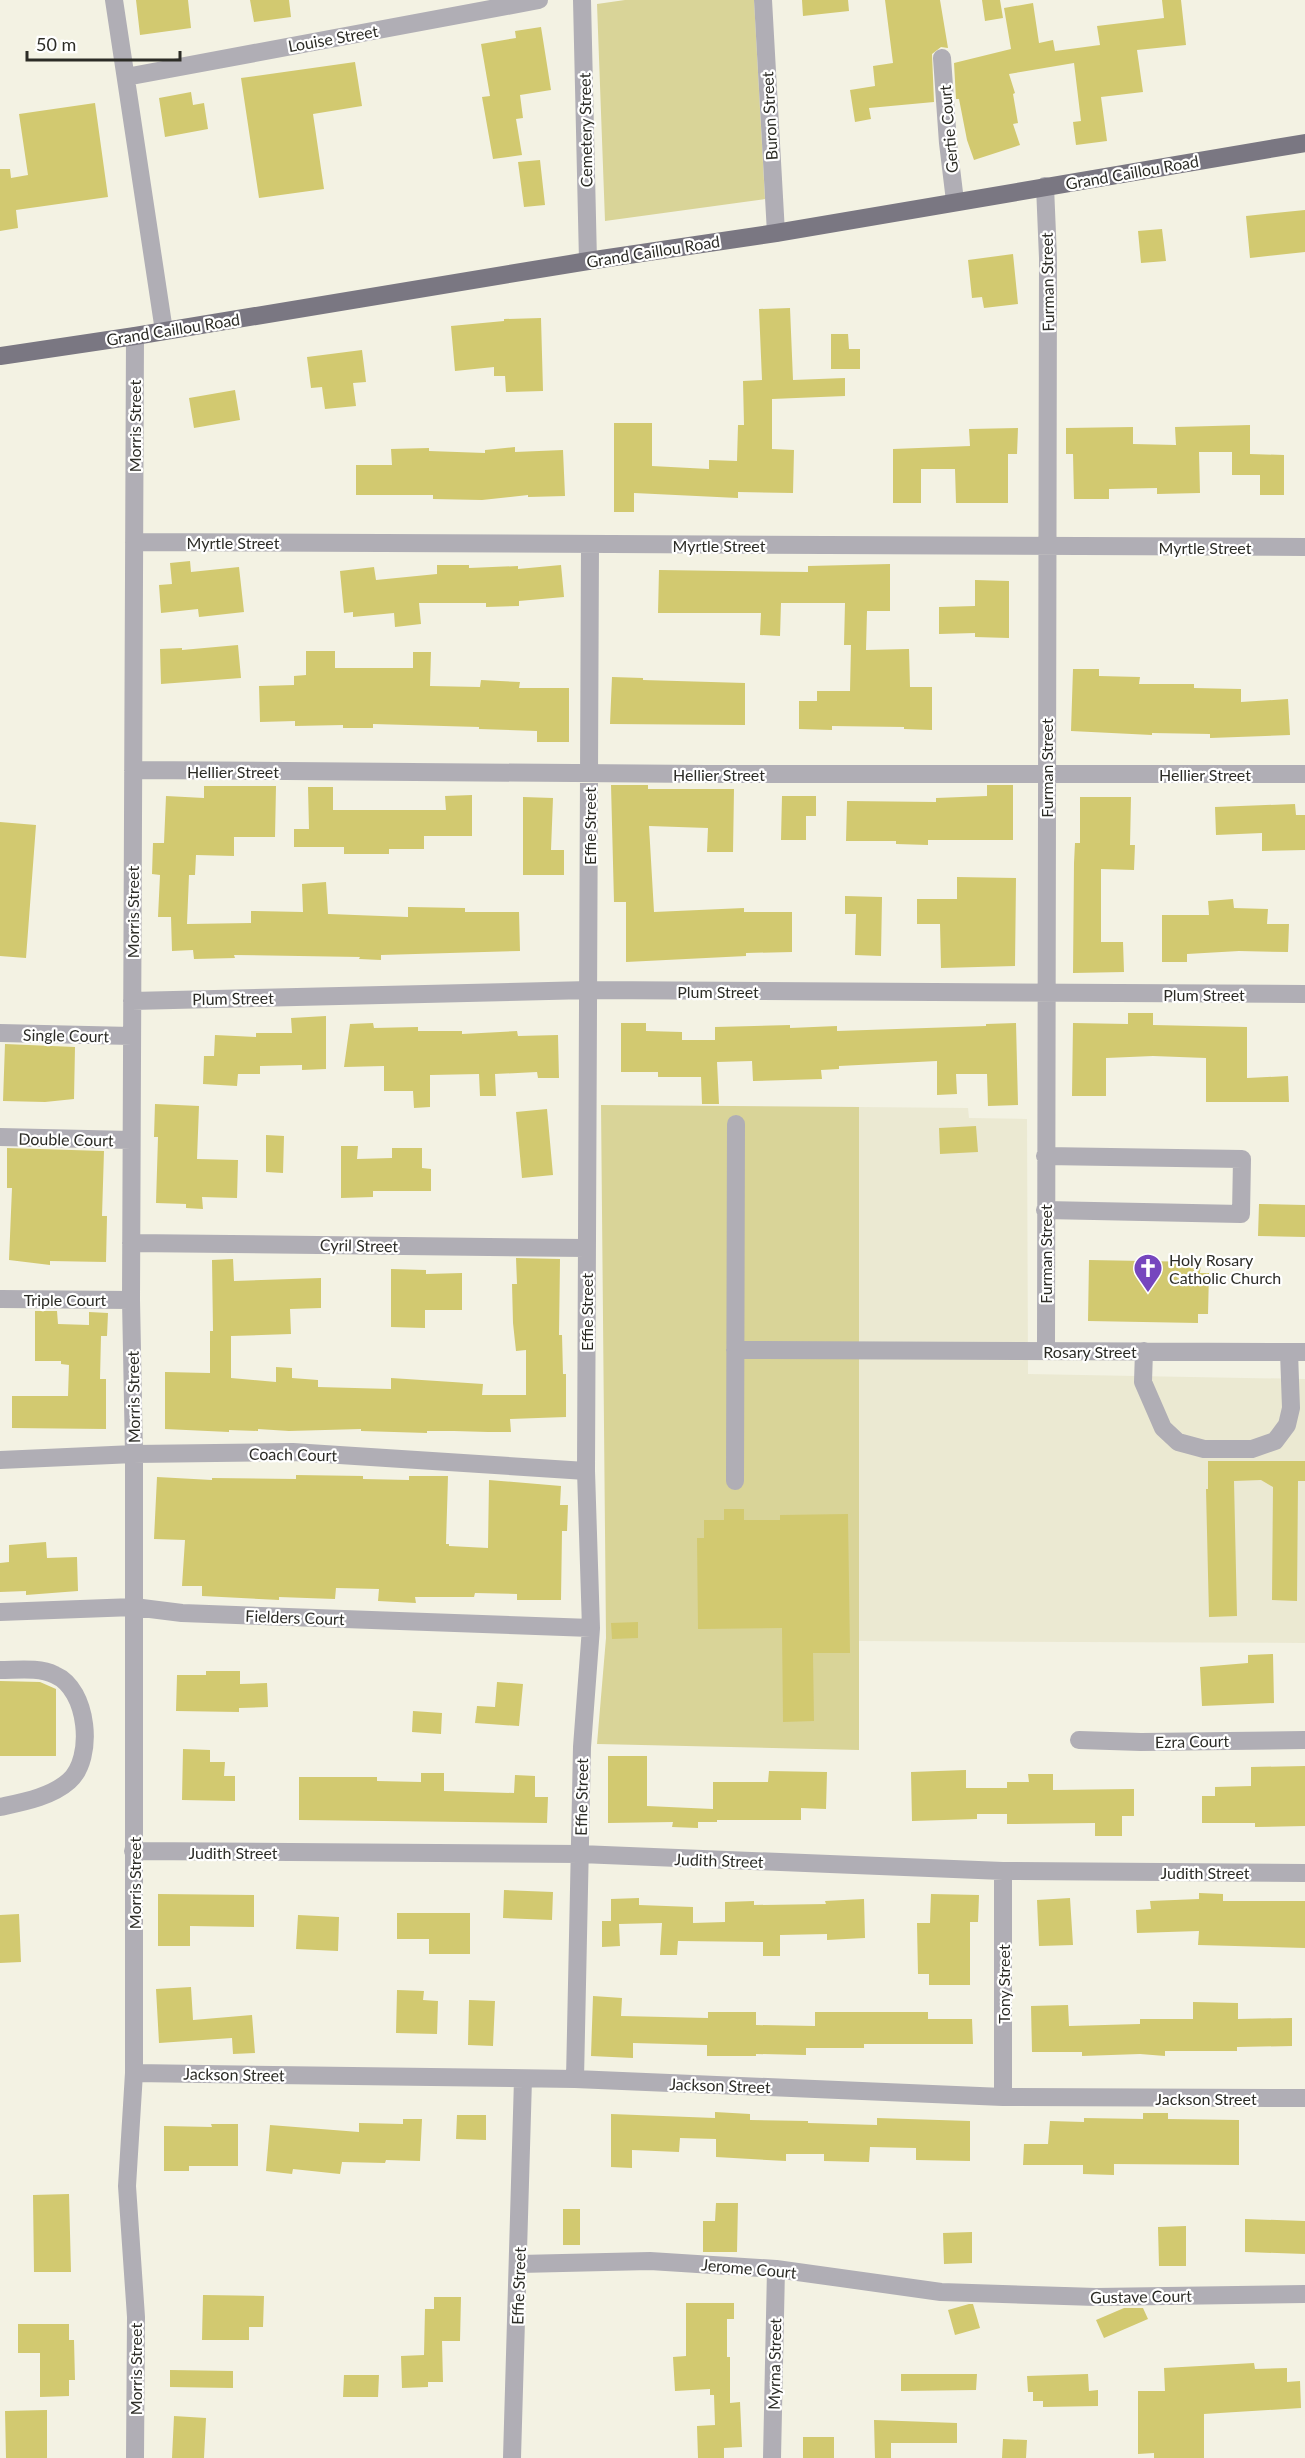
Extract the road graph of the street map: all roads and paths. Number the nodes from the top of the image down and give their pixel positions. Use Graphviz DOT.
graph roads {
  1 [pos="114,0"];
  2 [pos="539,0"];
  3 [pos="582,0"];
  4 [pos="763,0"];
  5 [pos="942,58"];
  6 [pos="126,77"];
  7 [pos="1305,143"];
  8 [pos="1045,186"];
  9 [pos="955,201"];
  10 [pos="776,233"];
  11 [pos="588,261"];
  12 [pos="164,331"];
  13 [pos="135,336"];
  14 [pos="0,356"];
  15 [pos="134,542"];
  16 [pos="590,544"];
  17 [pos="1047,546"];
  18 [pos="1305,547"];
  19 [pos="133,770"];
  20 [pos="589,773"];
  21 [pos="1046,774"];
  22 [pos="1305,774"];
  23 [pos="589,990"];
  24 [pos="1046,994"];
  25 [pos="1305,994"];
  26 [pos="132,1000"];
  27 [pos="0,1033"];
  28 [pos="132,1036"];
  29 [pos="736,1124"];
  30 [pos="0,1137"];
  31 [pos="131,1140"];
  32 [pos="1045,1156"];
  33 [pos="1045,1210"];
  34 [pos="131,1243"];
  35 [pos="586,1248"];
  36 [pos="0,1299"];
  37 [pos="131,1300"];
  38 [pos="735,1350"];
  39 [pos="1046,1351"];
  40 [pos="1144,1351"];
  41 [pos="1297,1352"];
  42 [pos="134,1454"];
  43 [pos="0,1460"];
  44 [pos="586,1471"];
  45 [pos="735,1481"];
  46 [pos="134,1607"];
  47 [pos="0,1612"];
  48 [pos="591,1628"];
  49 [pos="0,1670"];
  50 [pos="1079,1740"];
  51 [pos="1305,1740"];
  52 [pos="0,1807"];
  53 [pos="133,1851"];
  54 [pos="580,1854"];
  55 [pos="1003,1871"];
  56 [pos="1305,1873"];
  57 [pos="134,2073"];
  58 [pos="523,2079"];
  59 [pos="575,2079"];
  60 [pos="1003,2097"];
  61 [pos="1305,2098"];
  62 [pos="519,2264"];
  63 [pos="776,2269"];
  64 [pos="977,2293"];
  65 [pos="1305,2294"];
  66 [pos="135,2458"];
  67 [pos="512,2458"];
  68 [pos="772,2458"];
  1 -- 6 [label="street"];
  2 -- 6 [label="street, Louise Street"];
  3 -- 11 [label="street, Cemetery Street"];
  4 -- 10 [label="street, Buron Street"];
  5 -- 9 [label="street, Gertie Court"];
  6 -- 12 [label="street"];
  7 -- 8 [label="main road, Grand Caillou Road"];
  8 -- 9 [label="main road, Grand Caillou Road"];
  8 -- 17 [label="street, Furman Street"];
  9 -- 10 [label="main road, Grand Caillou Road"];
  10 -- 11 [label="main road, Grand Caillou Road"];
  11 -- 12 [label="main road, Grand Caillou Road"];
  12 -- 13 [label="main road, Grand Caillou Road"];
  13 -- 14 [label="main road, Grand Caillou Road"];
  13 -- 15 [label="street, Morris Street"];
  15 -- 16 [label="street, Myrtle Street"];
  15 -- 19 [label="street, Morris Street"];
  16 -- 17 [label="street, Myrtle Street"];
  16 -- 20 [label="street, Effie Street"];
  17 -- 18 [label="street, Myrtle Street"];
  17 -- 21 [label="street, Furman Street"];
  19 -- 20 [label="street, Hellier Street"];
  19 -- 26 [label="street, Morris Street"];
  20 -- 21 [label="street, Hellier Street"];
  20 -- 23 [label="street, Effie Street"];
  21 -- 22 [label="street, Hellier Street"];
  21 -- 24 [label="street, Furman Street"];
  23 -- 24 [label="street, Plum Street"];
  23 -- 26 [label="street, Plum Street"];
  23 -- 35 [label="street, Effie Street"];
  24 -- 25 [label="street, Plum Street"];
  24 -- 32 [label="street, Furman Street"];
  26 -- 28 [label="street, Morris Street"];
  27 -- 28 [label="street, Single Court"];
  28 -- 31 [label="street, Morris Street"];
  29 -- 38 [label="street"];
  30 -- 31 [label="street, Double Court"];
  31 -- 34 [label="street, Morris Street"];
  32 -- 33 [label="street, Furman Street"];
  32 -- 33 [label="street"];
  33 -- 39 [label="street, Furman Street"];
  34 -- 35 [label="street, Cyril Street"];
  34 -- 37 [label="street, Morris Street"];
  35 -- 44 [label="street, Effie Street"];
  36 -- 37 [label="street, Triple Court"];
  37 -- 42 [label="street, Morris Street"];
  38 -- 39 [label="street, Rosary Street"];
  38 -- 45 [label="street"];
  39 -- 40 [label="street, Rosary Street"];
  40 -- 41 [label="street, Rosary Street"];
  40 -- 41 [label="street"];
  42 -- 43 [label="street, Coach Court"];
  42 -- 44 [label="street, Coach Court"];
  42 -- 46 [label="street, Morris Street"];
  44 -- 48 [label="street, Effie Street"];
  46 -- 47 [label="street, Fielders Court"];
  46 -- 48 [label="street, Fielders Court"];
  46 -- 53 [label="street, Morris Street"];
  48 -- 54 [label="street, Effie Street"];
  49 -- 52 [label="street"];
  50 -- 51 [label="street, Ezra Court"];
  53 -- 54 [label="street, Judith Street"];
  53 -- 57 [label="street, Morris Street"];
  54 -- 55 [label="street, Judith Street"];
  54 -- 59 [label="street, Effie Street"];
  55 -- 56 [label="street, Judith Street"];
  55 -- 60 [label="street, Tony Street"];
  57 -- 58 [label="street, Jackson Street"];
  57 -- 66 [label="street, Morris Street"];
  58 -- 59 [label="street, Jackson Street"];
  58 -- 62 [label="street, Effie Street"];
  59 -- 60 [label="street, Jackson Street"];
  60 -- 61 [label="street, Jackson Street"];
  62 -- 63 [label="street, Jerome Court"];
  62 -- 67 [label="street, Effie Street"];
  63 -- 64 [label="street, Jerome Court"];
  63 -- 68 [label="street, Myrna Street"];
  64 -- 65 [label="street, Gustave Court"];
}
